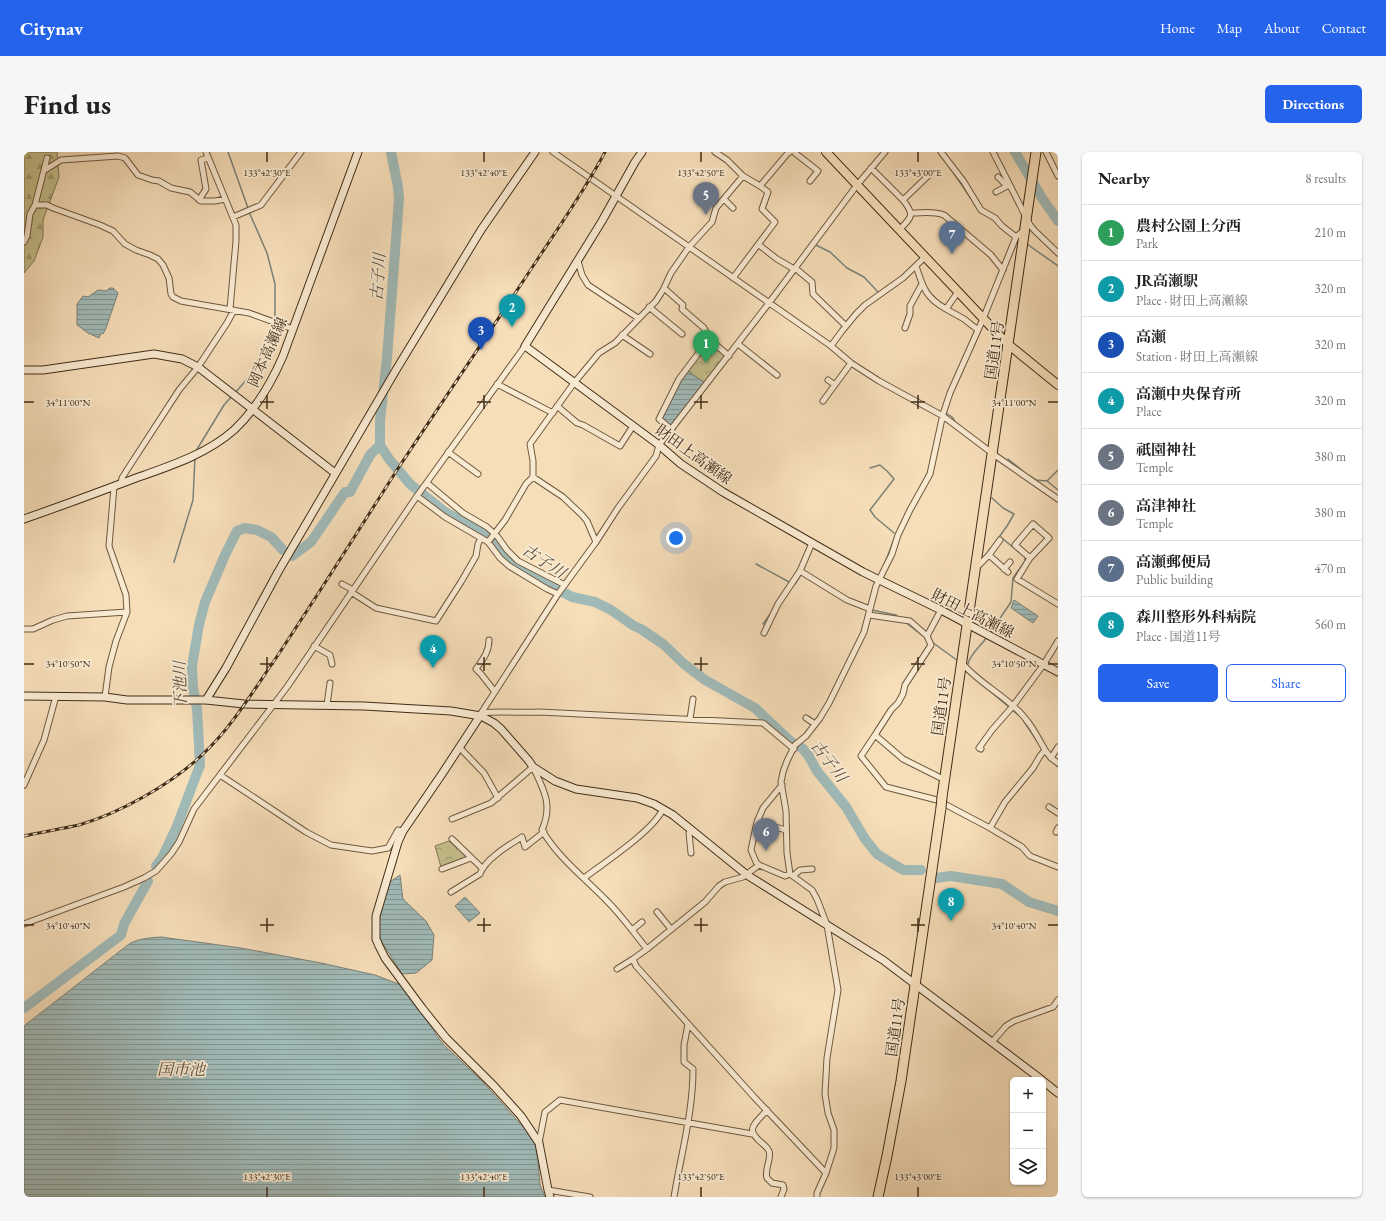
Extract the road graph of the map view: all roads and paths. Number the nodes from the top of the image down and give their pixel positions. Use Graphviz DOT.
graph roads {
  1 [pos="206,152"];
  2 [pos="301,152"];
  3 [pos="358,152"];
  4 [pos="535,152"];
  5 [pos="553,152"];
  6 [pos="642,152"];
  7 [pos="715,152"];
  8 [pos="794,152"];
  9 [pos="826,152"];
  10 [pos="885,152"];
  11 [pos="941,152"];
  12 [pos="993,152"];
  13 [pos="1036,152"];
  14 [pos="1046,152"];
  15 [pos="47,158"];
  16 [pos="208,158"];
  17 [pos="871,168"];
  18 [pos="1056,168"];
  19 [pos="45,170"];
  20 [pos="930,174"];
  21 [pos="744,176"];
  22 [pos="1058,176"];
  23 [pos="998,177"];
  24 [pos="810,182"];
  25 [pos="857,185"];
  26 [pos="1008,185"];
  27 [pos="760,186"];
  28 [pos="996,192"];
  29 [pos="616,196"];
  30 [pos="226,199"];
  31 [pos="724,199"];
  32 [pos="200,200"];
  33 [pos="903,200"];
  34 [pos="35,205"];
  35 [pos="732,208"];
  36 [pos="912,214"];
  37 [pos="233,217"];
  38 [pos="1027,218"];
  39 [pos="1025,228"];
  40 [pos="899,230"];
  41 [pos="1016,237"];
  42 [pos="24,242"];
  43 [pos="759,245"];
  44 [pos="689,247"];
  45 [pos="1058,253"];
  46 [pos="925,257"];
  47 [pos="578,262"];
  48 [pos="916,266"];
  49 [pos="795,268"];
  50 [pos="1003,270"];
  51 [pos="732,278"];
  52 [pos="922,284"];
  53 [pos="664,288"];
  54 [pos="958,292"];
  55 [pos="769,303"];
  56 [pos="649,307"];
  57 [pos="946,309"];
  58 [pos="232,310"];
  59 [pos="638,318"];
  60 [pos="983,319"];
  61 [pos="846,326"];
  62 [pos="905,328"];
  63 [pos="293,329"];
  64 [pos="978,330"];
  65 [pos="682,334"];
  66 [pos="622,335"];
  67 [pos="709,339"];
  68 [pos="738,344"];
  69 [pos="1009,345"];
  70 [pos="525,346"];
  71 [pos="831,346"];
  72 [pos="650,354"];
  73 [pos="729,356"];
  74 [pos="851,363"];
  75 [pos="198,367"];
  76 [pos="24,370"];
  77 [pos="777,375"];
  78 [pos="828,380"];
  79 [pos="575,383"];
  80 [pos="498,384"];
  81 [pos="835,385"];
  82 [pos="1058,385"];
  83 [pos="823,401"];
  84 [pos="557,406"];
  85 [pos="252,410"];
  86 [pos="553,413"];
  87 [pos="943,416"];
  88 [pos="633,426"];
  89 [pos="672,430"];
  90 [pos="659,445"];
  91 [pos="448,452"];
  92 [pos="992,453"];
  93 [pos="335,473"];
  94 [pos="478,474"];
  95 [pos="532,477"];
  96 [pos="426,483"];
  97 [pos="118,485"];
  98 [pos="417,496"];
  99 [pos="1058,499"];
  100 [pos="24,519"];
  101 [pos="494,533"];
  102 [pos="481,538"];
  103 [pos="1000,540"];
  104 [pos="488,541"];
  105 [pos="596,542"];
  106 [pos="812,543"];
  107 [pos="989,555"];
  108 [pos="1030,558"];
  109 [pos="1010,562"];
  110 [pos="975,569"];
  111 [pos="800,571"];
  112 [pos="880,580"];
  113 [pos="342,584"];
  114 [pos="565,585"];
  115 [pos="352,591"];
  116 [pos="558,594"];
  117 [pos="1058,604"];
  118 [pos="941,610"];
  119 [pos="127,612"];
  120 [pos="870,612"];
  121 [pos="967,624"];
  122 [pos="24,629"];
  123 [pos="764,633"];
  124 [pos="928,636"];
  125 [pos="489,640"];
  126 [pos="1058,640"];
  127 [pos="314,646"];
  128 [pos="962,662"];
  129 [pos="332,664"];
  130 [pos="1044,664"];
  131 [pos="1058,672"];
  132 [pos="330,683"];
  133 [pos="495,692"];
  134 [pos="24,696"];
  135 [pos="56,696"];
  136 [pos="105,697"];
  137 [pos="693,698"];
  138 [pos="206,700"];
  139 [pos="273,705"];
  140 [pos="327,705"];
  141 [pos="1013,706"];
  142 [pos="480,716"];
  143 [pos="806,718"];
  144 [pos="690,719"];
  145 [pos="815,724"];
  146 [pos="875,735"];
  147 [pos="459,747"];
  148 [pos="1058,747"];
  149 [pos="794,749"];
  150 [pos="981,749"];
  151 [pos="1045,750"];
  152 [pos="1051,758"];
  153 [pos="1058,763"];
  154 [pos="533,767"];
  155 [pos="220,775"];
  156 [pos="945,780"];
  157 [pos="24,783"];
  158 [pos="782,784"];
  159 [pos="498,798"];
  160 [pos="1049,807"];
  161 [pos="663,809"];
  162 [pos="1058,813"];
  163 [pos="452,819"];
  164 [pos="757,822"];
  165 [pos="990,828"];
  166 [pos="691,829"];
  167 [pos="786,830"];
  168 [pos="402,831"];
  169 [pos="544,832"];
  170 [pos="452,840"];
  171 [pos="692,853"];
  172 [pos="471,858"];
  173 [pos="759,864"];
  174 [pos="1058,867"];
  175 [pos="482,868"];
  176 [pos="442,869"];
  177 [pos="812,869"];
  178 [pos="747,875"];
  179 [pos="792,875"];
  180 [pos="584,878"];
  181 [pos="451,892"];
  182 [pos="657,912"];
  183 [pos="642,922"];
  184 [pos="24,924"];
  185 [pos="826,925"];
  186 [pos="671,929"];
  187 [pos="632,930"];
  188 [pos="647,949"];
  189 [pos="633,959"];
  190 [pos="617,969"];
  191 [pos="915,984"];
  192 [pos="1058,1000"];
  193 [pos="688,1024"];
  194 [pos="992,1042"];
  195 [pos="1037,1077"];
  196 [pos="1046,1084"];
  197 [pos="1058,1093"];
  198 [pos="767,1110"];
  199 [pos="689,1122"];
  200 [pos="752,1134"];
  201 [pos="539,1143"];
  202 [pos="826,1173"];
  203 [pos="549,1194"];
  204 [pos="590,1197"];
  205 [pos="674,1197"];
  206 [pos="781,1197"];
  207 [pos="817,1197"];
  208 [pos="878,1197"];
  1 -- 16 [label="street"];
  2 -- 37 [label="street"];
  3 -- 63 [label="street, 岡本高瀬線"];
  4 -- 93 [label="street"];
  5 -- 29 [label="street"];
  6 -- 29 [label="street"];
  7 -- 21 [label="street"];
  8 -- 24 [label="street"];
  8 -- 27 [label="street"];
  9 -- 25 [label="main road"];
  10 -- 17 [label="street"];
  11 -- 41 [label="street"];
  12 -- 26 [label="street"];
  13 -- 38 [label="highway, 国道11号"];
  14 -- 18 [label="street"];
  15 -- 19 [label="street"];
  16 -- 30 [label="street"];
  16 -- 32 [label="street"];
  17 -- 25 [label="street"];
  17 -- 33 [label="street"];
  18 -- 22 [label="street"];
  19 -- 32 [label="street"];
  19 -- 34 [label="street"];
  20 -- 33 [label="street"];
  21 -- 27 [label="street"];
  21 -- 31 [label="street"];
  23 -- 26 [label="street"];
  25 -- 40 [label="main road"];
  25 -- 49 [label="street"];
  26 -- 28 [label="street"];
  26 -- 38 [label="street"];
  27 -- 43 [label="street"];
  29 -- 44 [label="street"];
  29 -- 47 [label="street"];
  30 -- 32 [label="street"];
  30 -- 37 [label="street"];
  31 -- 35 [label="street"];
  31 -- 44 [label="street"];
  33 -- 36 [label="street"];
  34 -- 42 [label="street"];
  34 -- 58 [label="street"];
  36 -- 40 [label="street"];
  36 -- 50 [label="street"];
  37 -- 58 [label="street"];
  38 -- 39 [label="highway, 国道11号"];
  38 -- 45 [label="street"];
  39 -- 41 [label="street"];
  39 -- 69 [label="highway, 国道11号"];
  40 -- 46 [label="main road"];
  41 -- 50 [label="street"];
  43 -- 49 [label="street"];
  43 -- 51 [label="street"];
  44 -- 51 [label="street"];
  44 -- 53 [label="street"];
  46 -- 48 [label="street"];
  46 -- 54 [label="main road"];
  47 -- 59 [label="street"];
  47 -- 70 [label="street"];
  48 -- 52 [label="street"];
  48 -- 61 [label="street"];
  49 -- 55 [label="street"];
  49 -- 61 [label="street"];
  50 -- 60 [label="street"];
  51 -- 55 [label="street"];
  52 -- 57 [label="street"];
  52 -- 62 [label="street"];
  53 -- 56 [label="street"];
  53 -- 67 [label="street"];
  54 -- 57 [label="street"];
  54 -- 60 [label="main road"];
  55 -- 68 [label="street"];
  55 -- 71 [label="street"];
  56 -- 59 [label="street"];
  56 -- 65 [label="street"];
  57 -- 64 [label="street"];
  58 -- 63 [label="street"];
  58 -- 75 [label="street"];
  59 -- 66 [label="street"];
  60 -- 64 [label="street"];
  60 -- 69 [label="main road"];
  61 -- 71 [label="street"];
  63 -- 85 [label="street, 岡本高瀬線"];
  64 -- 87 [label="street"];
  66 -- 72 [label="street"];
  66 -- 79 [label="street"];
  67 -- 73 [label="street"];
  67 -- 89 [label="street"];
  68 -- 73 [label="street"];
  68 -- 77 [label="street"];
  69 -- 82 [label="main road"];
  69 -- 92 [label="highway, 国道11号"];
  70 -- 79 [label="street, 財田上高瀬線"];
  70 -- 80 [label="street"];
  71 -- 74 [label="street"];
  73 -- 89 [label="street"];
  74 -- 81 [label="street"];
  74 -- 87 [label="street"];
  75 -- 76 [label="street"];
  75 -- 85 [label="street"];
  75 -- 97 [label="street"];
  78 -- 81 [label="street"];
  79 -- 84 [label="street"];
  79 -- 88 [label="street, 財田上高瀬線"];
  80 -- 86 [label="street"];
  80 -- 91 [label="street"];
  81 -- 83 [label="street"];
  84 -- 86 [label="street"];
  84 -- 88 [label="street"];
  85 -- 93 [label="street"];
  85 -- 97 [label="street, 岡本高瀬線"];
  86 -- 95 [label="street"];
  87 -- 92 [label="street"];
  87 -- 112 [label="street"];
  88 -- 90 [label="street, 財田上高瀬線"];
  89 -- 90 [label="street"];
  90 -- 105 [label="street"];
  90 -- 106 [label="street, 財田上高瀬線"];
  91 -- 94 [label="street"];
  91 -- 96 [label="street"];
  92 -- 99 [label="street"];
  92 -- 110 [label="highway, 国道11号"];
  93 -- 138 [label="street"];
  95 -- 101 [label="street"];
  95 -- 105 [label="street"];
  96 -- 98 [label="street"];
  96 -- 101 [label="street"];
  97 -- 100 [label="street, 岡本高瀬線"];
  97 -- 119 [label="street"];
  98 -- 102 [label="street"];
  98 -- 115 [label="street"];
  101 -- 104 [label="street"];
  101 -- 114 [label="street"];
  102 -- 104 [label="street"];
  102 -- 115 [label="street"];
  103 -- 107 [label="street"];
  104 -- 116 [label="street"];
  105 -- 114 [label="street"];
  106 -- 111 [label="street"];
  106 -- 112 [label="street, 財田上高瀬線"];
  107 -- 109 [label="street"];
  107 -- 110 [label="street"];
  108 -- 108 [label="street"];
  108 -- 117 [label="street"];
  110 -- 121 [label="highway, 国道11号"];
  111 -- 120 [label="street"];
  111 -- 123 [label="street"];
  112 -- 118 [label="street, 財田上高瀬線"];
  112 -- 120 [label="street"];
  113 -- 115 [label="street"];
  114 -- 116 [label="street"];
  115 -- 127 [label="street"];
  116 -- 133 [label="street"];
  118 -- 121 [label="street, 財田上高瀬線"];
  118 -- 124 [label="street"];
  119 -- 122 [label="street"];
  119 -- 136 [label="street"];
  120 -- 124 [label="street"];
  120 -- 145 [label="street"];
  121 -- 128 [label="highway, 国道11号"];
  121 -- 130 [label="street, 財田上高瀬線"];
  124 -- 146 [label="street"];
  125 -- 133 [label="street"];
  126 -- 130 [label="street"];
  127 -- 129 [label="street"];
  127 -- 139 [label="street"];
  128 -- 141 [label="street"];
  128 -- 156 [label="highway, 国道11号"];
  130 -- 131 [label="street, 財田上高瀬線"];
  130 -- 141 [label="street"];
  132 -- 140 [label="street"];
  133 -- 142 [label="street"];
  134 -- 135 [label="street"];
  135 -- 136 [label="street"];
  135 -- 157 [label="street"];
  136 -- 138 [label="street"];
  137 -- 144 [label="street"];
  138 -- 139 [label="street"];
  139 -- 140 [label="street"];
  139 -- 155 [label="street"];
  140 -- 142 [label="street"];
  141 -- 150 [label="street"];
  141 -- 151 [label="street"];
  142 -- 144 [label="street"];
  142 -- 147 [label="street"];
  142 -- 154 [label="street"];
  143 -- 145 [label="street"];
  144 -- 149 [label="street"];
  145 -- 149 [label="street"];
  146 -- 156 [label="street"];
  146 -- 165 [label="street"];
  147 -- 159 [label="street"];
  147 -- 168 [label="street"];
  148 -- 152 [label="street"];
  149 -- 158 [label="street"];
  151 -- 152 [label="street"];
  151 -- 165 [label="street"];
  152 -- 153 [label="street"];
  154 -- 159 [label="street"];
  154 -- 161 [label="street"];
  154 -- 169 [label="street"];
  155 -- 168 [label="street"];
  155 -- 184 [label="street"];
  156 -- 191 [label="highway, 国道11号, bridge"];
  158 -- 164 [label="street"];
  158 -- 167 [label="street"];
  159 -- 163 [label="street"];
  160 -- 162 [label="street"];
  161 -- 166 [label="street"];
  161 -- 180 [label="street"];
  164 -- 167 [label="street"];
  164 -- 173 [label="street"];
  165 -- 174 [label="street"];
  166 -- 171 [label="street"];
  166 -- 178 [label="street"];
  167 -- 179 [label="street"];
  168 -- 201 [label="street"];
  169 -- 175 [label="street"];
  169 -- 180 [label="street"];
  170 -- 172 [label="street"];
  172 -- 175 [label="street"];
  172 -- 176 [label="street"];
  173 -- 178 [label="street"];
  173 -- 179 [label="street"];
  175 -- 181 [label="street"];
  177 -- 179 [label="street"];
  178 -- 185 [label="street"];
  178 -- 186 [label="street"];
  179 -- 185 [label="street"];
  180 -- 187 [label="street"];
  182 -- 186 [label="street"];
  183 -- 187 [label="street"];
  185 -- 191 [label="street"];
  185 -- 202 [label="street"];
  186 -- 188 [label="street"];
  187 -- 188 [label="street"];
  188 -- 189 [label="street"];
  189 -- 190 [label="street"];
  189 -- 193 [label="street"];
  191 -- 194 [label="street"];
  191 -- 208 [label="highway, 国道11号"];
  192 -- 194 [label="street"];
  193 -- 198 [label="street"];
  193 -- 199 [label="street"];
  194 -- 195 [label="street"];
  196 -- 197 [label="street"];
  198 -- 200 [label="street"];
  198 -- 202 [label="street"];
  199 -- 200 [label="street"];
  199 -- 201 [label="street"];
  199 -- 205 [label="street"];
  200 -- 206 [label="street"];
  201 -- 203 [label="street"];
  202 -- 207 [label="street"];
  203 -- 204 [label="street"];
}
